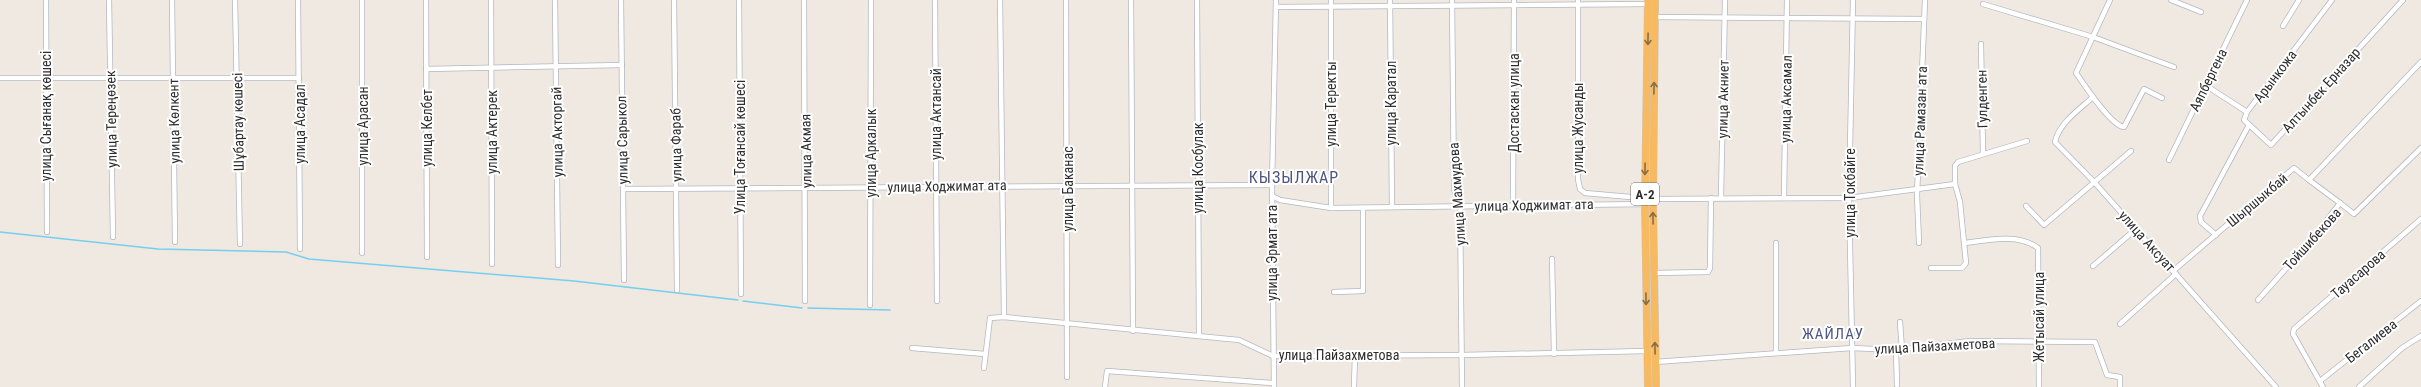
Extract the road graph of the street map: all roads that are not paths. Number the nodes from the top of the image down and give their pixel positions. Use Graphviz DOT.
graph roads {
  1 [pos="46,0"];
  2 [pos="109,0"];
  3 [pos="172,0"];
  4 [pos="235,0"];
  5 [pos="298,0"];
  6 [pos="362,0"];
  7 [pos="426,0"];
  8 [pos="491,0"];
  9 [pos="555,0"];
  10 [pos="621,0"];
  11 [pos="674,0"];
  12 [pos="738,0"];
  13 [pos="804,0"];
  14 [pos="871,0"];
  15 [pos="935,0"];
  16 [pos="1000,0"];
  17 [pos="1066,0"];
  18 [pos="1131,0"];
  19 [pos="1197,0"];
  20 [pos="1276,0"];
  21 [pos="1331,0"];
  22 [pos="1655,0"];
  23 [pos="1725,0"];
  24 [pos="1787,0"];
  25 [pos="1854,0"];
  26 [pos="1924,0"];
  27 [pos="2110,0"];
  28 [pos="2171,0"];
  29 [pos="2247,0"];
  30 [pos="2299,0"];
  31 [pos="2332,0"];
  32 [pos="2403,0"];
  33 [pos="1578,2"];
  34 [pos="1648,2"];
  35 [pos="1390,3"];
  36 [pos="1452,3"];
  37 [pos="1514,3"];
  38 [pos="1983,4"];
  39 [pos="1331,6"];
  40 [pos="1276,7"];
  41 [pos="2201,12"];
  42 [pos="1654,17"];
  43 [pos="1724,18"];
  44 [pos="1787,18"];
  45 [pos="1853,19"];
  46 [pos="1924,20"];
  47 [pos="2283,26"];
  48 [pos="2093,38"];
  49 [pos="1981,44"];
  50 [pos="2421,62"];
  51 [pos="556,65"];
  52 [pos="622,65"];
  53 [pos="2174,67"];
  54 [pos="492,68"];
  55 [pos="426,69"];
  56 [pos="0,78"];
  57 [pos="46,78"];
  58 [pos="110,78"];
  59 [pos="173,78"];
  60 [pos="237,78"];
  61 [pos="299,78"];
  62 [pos="2205,86"];
  63 [pos="2094,97"];
  64 [pos="2162,98"];
  65 [pos="2248,112"];
  66 [pos="2249,125"];
  67 [pos="2027,141"];
  68 [pos="2421,148"];
  69 [pos="2131,151"];
  70 [pos="1982,154"];
  71 [pos="2169,160"];
  72 [pos="2309,180"];
  73 [pos="2095,183"];
  74 [pos="1955,184"];
  75 [pos="1068,185"];
  76 [pos="1198,185"];
  77 [pos="1272,185"];
  78 [pos="936,186"];
  79 [pos="1003,186"];
  80 [pos="1134,186"];
  81 [pos="871,187"];
  82 [pos="676,188"];
  83 [pos="740,188"];
  84 [pos="806,188"];
  85 [pos="1917,188"];
  86 [pos="623,189"];
  87 [pos="1272,196"];
  88 [pos="1721,197"];
  89 [pos="1784,197"];
  90 [pos="1711,198"];
  91 [pos="1849,198"];
  92 [pos="1649,202"];
  93 [pos="2340,203"];
  94 [pos="1392,206"];
  95 [pos="1460,206"];
  96 [pos="1513,206"];
  97 [pos="2026,206"];
  98 [pos="1331,208"];
  99 [pos="1363,208"];
  100 [pos="2421,219"];
  101 [pos="2136,229"];
  102 [pos="47,232"];
  103 [pos="2216,235"];
  104 [pos="113,237"];
  105 [pos="175,242"];
  106 [pos="1776,243"];
  107 [pos="1919,243"];
  108 [pos="240,244"];
  109 [pos="1965,244"];
  110 [pos="300,249"];
  111 [pos="362,253"];
  112 [pos="427,257"];
  113 [pos="1552,259"];
  114 [pos="492,264"];
  115 [pos="558,265"];
  116 [pos="2093,266"];
  117 [pos="1932,268"];
  118 [pos="1654,273"];
  119 [pos="2175,273"];
  120 [pos="624,280"];
  121 [pos="677,290"];
  122 [pos="1334,292"];
  123 [pos="741,294"];
  124 [pos="2258,300"];
  125 [pos="805,301"];
  126 [pos="937,301"];
  127 [pos="2421,301"];
  128 [pos="870,305"];
  129 [pos="1004,317"];
  130 [pos="1900,322"];
  131 [pos="1068,323"];
  132 [pos="2120,324"];
  133 [pos="1133,331"];
  134 [pos="1199,336"];
  135 [pos="2421,336"];
  136 [pos="2038,342"];
  137 [pos="912,348"];
  138 [pos="1852,348"];
  139 [pos="1896,350"];
  140 [pos="1902,350"];
  141 [pos="1647,351"];
  142 [pos="1776,353"];
  143 [pos="986,354"];
  144 [pos="1554,354"];
  145 [pos="1354,355"];
  146 [pos="1462,355"];
  147 [pos="1273,356"];
  148 [pos="1655,362"];
  149 [pos="984,368"];
  150 [pos="1067,377"];
  151 [pos="2320,381"];
  152 [pos="1274,385"];
  153 [pos="1897,385"];
  154 [pos="1106,387"];
  155 [pos="1354,387"];
  156 [pos="1462,387"];
  157 [pos="1648,387"];
  158 [pos="1656,387"];
  159 [pos="1853,387"];
  160 [pos="2039,387"];
  161 [pos="2120,387"];
  162 [pos="2276,387"];
  163 [pos="2323,387"];
  164 [pos="2359,387"];
  1 -- 57 [label="street, улица Сығанақ көшесі"];
  2 -- 58 [label="street, улица Тереңөзек"];
  3 -- 59 [label="street, улица Көлкент"];
  4 -- 60 [label="street, Шұбартау көшесі"];
  5 -- 61 [label="street, улица Асадал"];
  6 -- 111 [label="street, улица Арасан"];
  7 -- 55 [label="street, улица Келбет"];
  8 -- 54 [label="street, улица Актерек"];
  9 -- 51 [label="street, улица Акторгай"];
  10 -- 52 [label="street, улица Сарыкол"];
  11 -- 82 [label="street, улица Фараб"];
  12 -- 83 [label="street, Улица Тоғансай көшесі"];
  13 -- 84 [label="street, улица Акмая"];
  14 -- 81 [label="street, улица Аркалык"];
  15 -- 78 [label="street, улица Актансай"];
  16 -- 79 [label="street"];
  17 -- 75 [label="street, улица Баканас"];
  18 -- 80 [label="street"];
  19 -- 76 [label="street, улица Косбулак"];
  20 -- 40 [label="street, улица Эрмат ата"];
  21 -- 39 [label="street, улица Теректы"];
  22 -- 42 [label="highway, A-2"];
  23 -- 43 [label="street, улица Акниет"];
  24 -- 44 [label="street, улица Аксамал"];
  25 -- 45 [label="street, улица Токбайге"];
  26 -- 46 [label="street, улица Рамазан ата"];
  27 -- 48 [label="street"];
  28 -- 41 [label="street"];
  29 -- 62 [label="street, Аяпбергена"];
  30 -- 47 [label="street"];
  31 -- 65 [label="street, Арынкожа"];
  32 -- 66 [label="street, Алтынбек Ерназар"];
  33 -- 34 [label="street"];
  33 -- 37 [label="street"];
  33 -- 92 [label="street, улица Жусанды"];
  34 -- 92 [label="highway, A-2, one-way"];
  35 -- 36 [label="street"];
  35 -- 39 [label="street"];
  35 -- 94 [label="street, улица Каратал"];
  36 -- 37 [label="street"];
  36 -- 95 [label="street, улица Махмудова"];
  37 -- 96 [label="street, Достаскан улица"];
  38 -- 48 [label="street"];
  39 -- 40 [label="street"];
  39 -- 98 [label="street, улица Теректы"];
  40 -- 77 [label="street, улица Эрмат ата"];
  42 -- 43 [label="street"];
  92 -- 42 [label="highway, A-2, one-way"];
  43 -- 44 [label="street"];
  43 -- 88 [label="street, улица Акниет"];
  44 -- 45 [label="street"];
  44 -- 89 [label="street, улица Аксамал"];
  45 -- 46 [label="street"];
  45 -- 91 [label="street, улица Токбайге"];
  46 -- 85 [label="street, улица Рамазан ата"];
  48 -- 53 [label="street"];
  48 -- 63 [label="street"];
  49 -- 70 [label="street, Гулденген"];
  50 -- 72 [label="street, Шыршыкбай"];
  51 -- 52 [label="street"];
  51 -- 54 [label="street"];
  51 -- 115 [label="street, улица Акторгай"];
  52 -- 86 [label="street, улица Сарыкол"];
  54 -- 55 [label="street"];
  54 -- 114 [label="street, улица Актерек"];
  55 -- 112 [label="street, улица Келбет"];
  56 -- 57 [label="street"];
  57 -- 58 [label="street"];
  57 -- 102 [label="street, улица Сығанақ көшесі"];
  58 -- 59 [label="street"];
  58 -- 104 [label="street, улица Тереңөзек"];
  59 -- 60 [label="street"];
  59 -- 105 [label="street, улица Көлкент"];
  60 -- 61 [label="street"];
  60 -- 108 [label="street, Шұбартау көшесі"];
  61 -- 110 [label="street, улица Асадал"];
  62 -- 65 [label="street, Арынкожа"];
  62 -- 71 [label="street, Аяпбергена"];
  63 -- 64 [label="street"];
  63 -- 73 [label="street, улица Аксуат"];
  65 -- 66 [label="street"];
  66 -- 103 [label="street"];
  67 -- 70 [label="street"];
  68 -- 93 [label="street, Тойшибекова"];
  69 -- 73 [label="street"];
  70 -- 74 [label="street"];
  72 -- 93 [label="street"];
  72 -- 103 [label="street, Шыршыкбай"];
  73 -- 97 [label="street"];
  73 -- 101 [label="street, улица Аксуат"];
  74 -- 85 [label="street, улица Ходжимат ата"];
  74 -- 109 [label="street"];
  75 -- 79 [label="street, улица Ходжимат ата"];
  75 -- 80 [label="street, улица Ходжимат ата"];
  75 -- 131 [label="street, улица Баканас"];
  76 -- 77 [label="street, улица Ходжимат ата"];
  76 -- 80 [label="street, улица Ходжимат ата"];
  76 -- 134 [label="street, улица Косбулак"];
  77 -- 87 [label="street, улица Эрмат ата"];
  78 -- 79 [label="street, улица Ходжимат ата"];
  78 -- 81 [label="street, улица Ходжимат ата"];
  78 -- 126 [label="street, улица Актансай"];
  79 -- 129 [label="street"];
  80 -- 133 [label="street"];
  81 -- 84 [label="street, улица Ходжимат ата"];
  81 -- 128 [label="street, улица Аркалык"];
  82 -- 83 [label="street, улица Ходжимат ата"];
  82 -- 86 [label="street, улица Ходжимат ата"];
  82 -- 121 [label="street, улица Фараб"];
  83 -- 84 [label="street, улица Ходжимат ата"];
  83 -- 123 [label="street, Улица Тоғансай көшесі"];
  84 -- 125 [label="street, улица Акмая"];
  85 -- 91 [label="street, улица Ходжимат ата"];
  85 -- 107 [label="street, улица Рамазан ата"];
  86 -- 120 [label="street, улица Сарыкол"];
  87 -- 98 [label="street, улица Ходжимат ата"];
  87 -- 147 [label="street, улица Эрмат ата"];
  88 -- 89 [label="street, улица Ходжимат ата"];
  88 -- 90 [label="street, улица Ходжимат ата"];
  89 -- 91 [label="street, улица Ходжимат ата"];
  90 -- 92 [label="street, улица Ходжимат ата"];
  90 -- 118 [label="street"];
  91 -- 138 [label="street, улица Токбайге"];
  92 -- 96 [label="street, улица Ходжимат ата"];
  118 -- 92 [label="highway, A-2, one-way"];
  92 -- 141 [label="highway, A-2, one-way"];
  93 -- 124 [label="street, Тойшибекова"];
  94 -- 95 [label="street, улица Ходжимат ата"];
  94 -- 99 [label="street, улица Ходжимат ата"];
  95 -- 96 [label="street, улица Ходжимат ата"];
  95 -- 146 [label="street, улица Махмудова"];
  98 -- 99 [label="street, улица Ходжимат ата"];
  99 -- 122 [label="street"];
  100 -- 151 [label="street, Тауасарова"];
  101 -- 116 [label="street"];
  101 -- 119 [label="street, улица Аксуат"];
  103 -- 119 [label="street, Шыршыкбай"];
  106 -- 142 [label="street"];
  109 -- 117 [label="street"];
  109 -- 136 [label="street, Жетысай улица"];
  113 -- 144 [label="street"];
  148 -- 118 [label="highway, A-2, one-way"];
  119 -- 132 [label="street, Шыршыкбай"];
  119 -- 162 [label="street, улица Аксуат"];
  127 -- 151 [label="street, Бегалиева"];
  129 -- 131 [label="street, улица Пайзахметова"];
  129 -- 143 [label="street"];
  130 -- 140 [label="street"];
  131 -- 133 [label="street, улица Пайзахметова"];
  131 -- 150 [label="street, улица Баканас"];
  133 -- 134 [label="street, улица Пайзахметова"];
  134 -- 147 [label="street, улица Пайзахметова"];
  135 -- 164 [label="street"];
  136 -- 140 [label="street, улица Пайзахметова"];
  136 -- 160 [label="street, Жетысай улица"];
  136 -- 161 [label="street, улица Пайзахметова"];
  137 -- 143 [label="street"];
  138 -- 139 [label="street, улица Пайзахметова"];
  138 -- 142 [label="street, улица Пайзахметова"];
  138 -- 159 [label="street, улица Токбайге"];
  139 -- 140 [label="street, улица Пайзахметова"];
  139 -- 153 [label="street"];
  141 -- 144 [label="street, улица Пайзахметова"];
  141 -- 157 [label="highway, A-2"];
  142 -- 148 [label="street, улица Пайзахметова"];
  143 -- 149 [label="street"];
  144 -- 146 [label="street, улица Пайзахметова"];
  145 -- 146 [label="street, улица Пайзахметова"];
  145 -- 147 [label="street, улица Пайзахметова"];
  145 -- 155 [label="street"];
  146 -- 156 [label="street, улица Махмудова"];
  147 -- 152 [label="street, улица Эрмат ата"];
  148 -- 158 [label="highway, A-2"];
  151 -- 163 [label="street"];
  152 -- 154 [label="street"];
}
